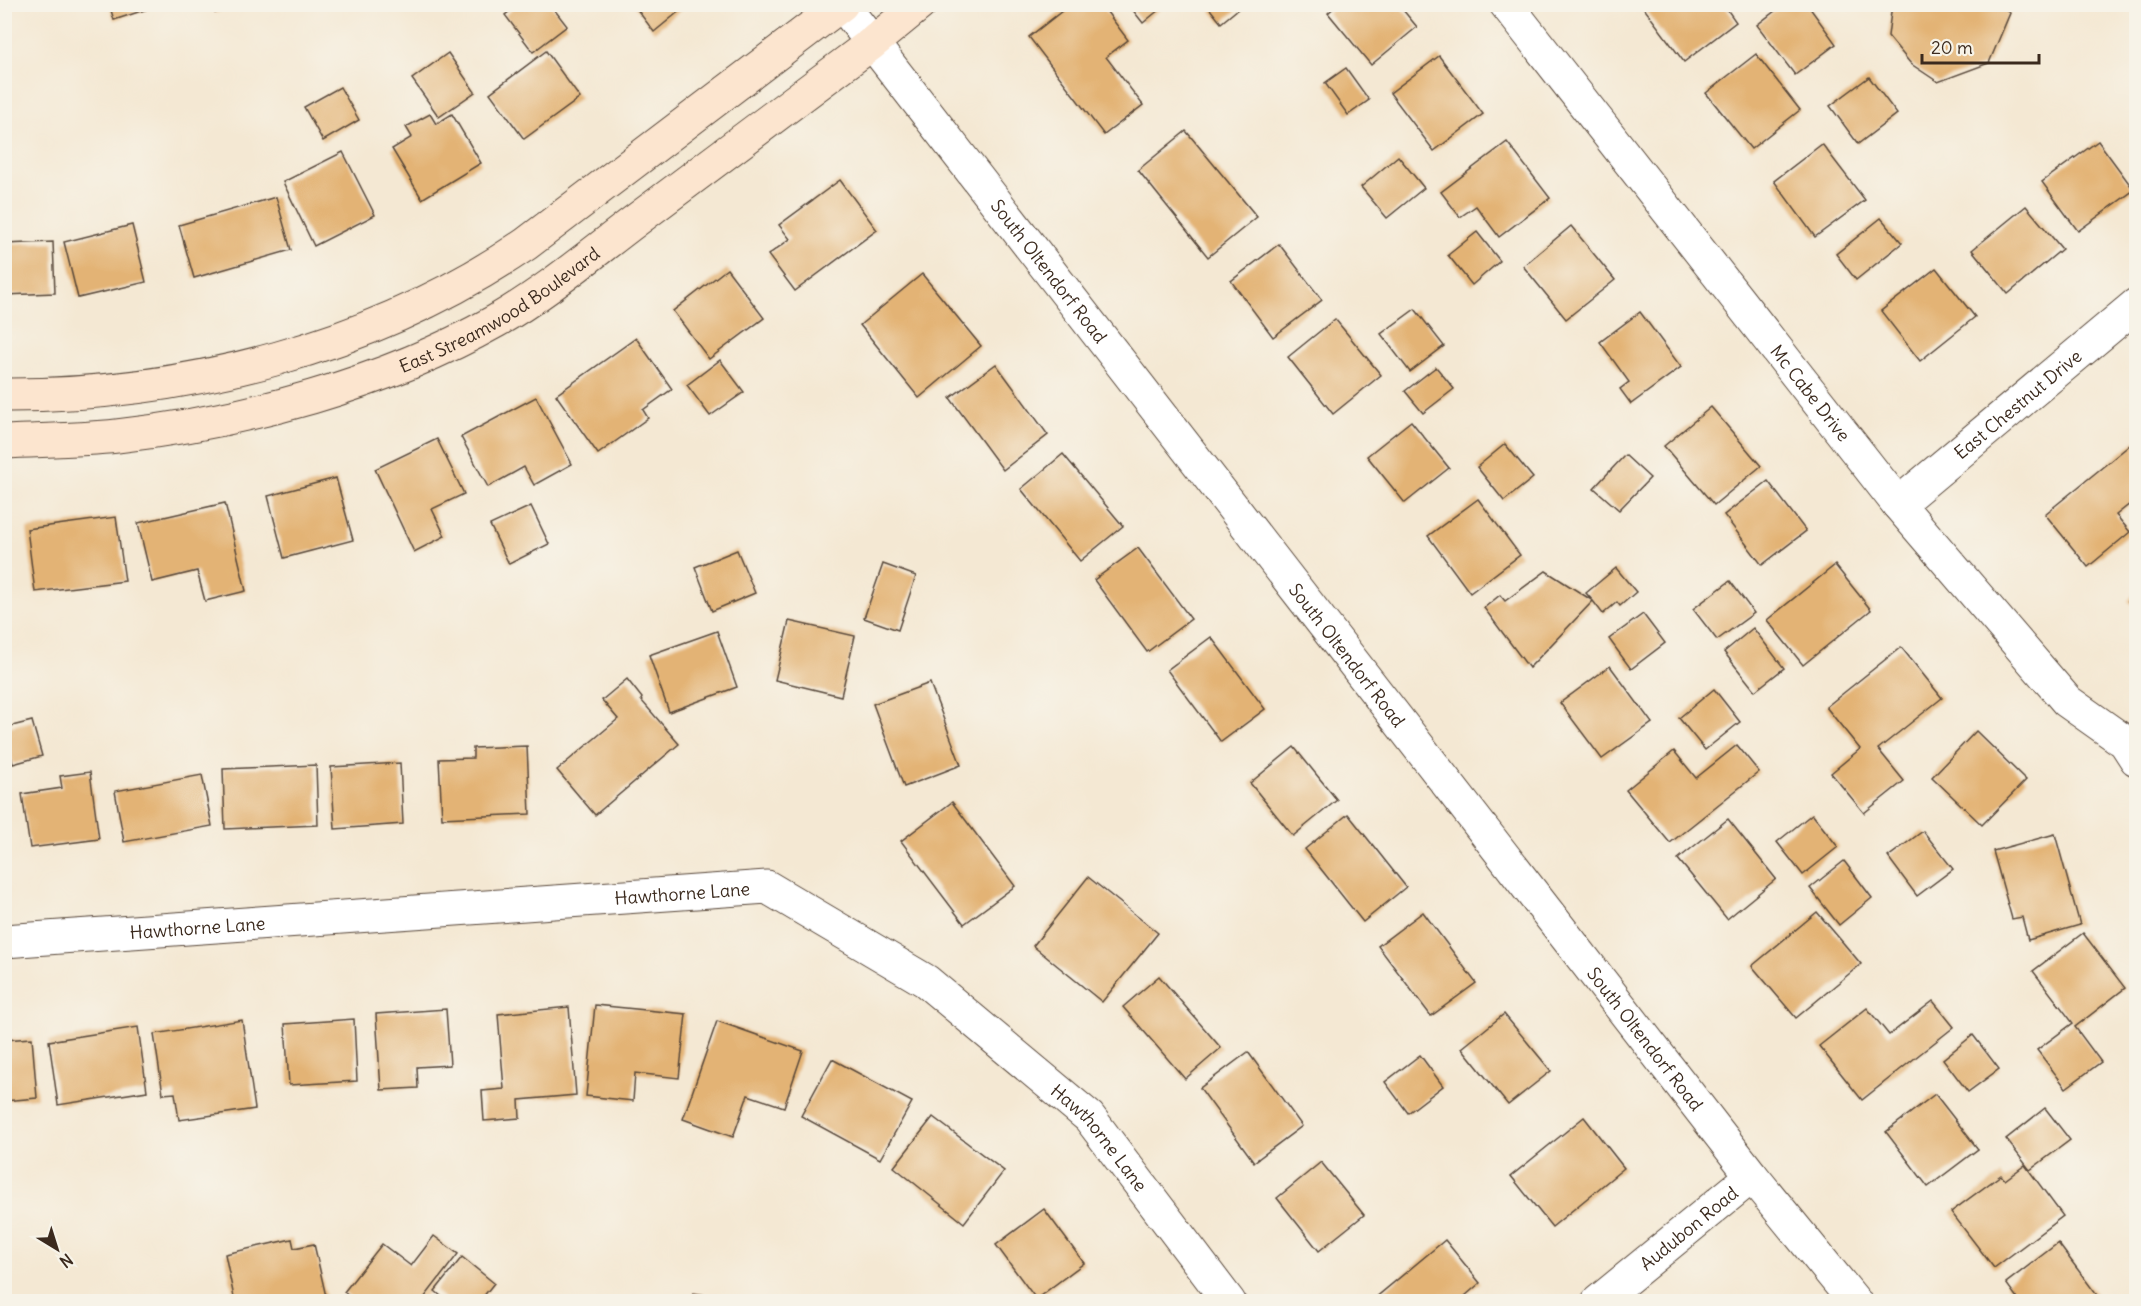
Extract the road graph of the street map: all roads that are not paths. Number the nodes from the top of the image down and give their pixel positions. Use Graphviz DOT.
graph roads {
  1 [pos="842,4"];
  2 [pos="920,4"];
  3 [pos="1506,4"];
  4 [pos="871,44"];
  5 [pos="2136,305"];
  6 [pos="4,395"];
  7 [pos="4,442"];
  8 [pos="1899,504"];
  9 [pos="2136,759"];
  10 [pos="4,941"];
  11 [pos="1752,1176"];
  12 [pos="1229,1302"];
  13 [pos="1598,1302"];
  14 [pos="1855,1302"];
  1 -- 4 [label="street, South Oltendorf Road"];
  1 -- 6 [label="street, East Streamwood Boulevard"];
  2 -- 4 [label="street, East Streamwood Boulevard"];
  3 -- 8 [label="street, Mc Cabe Drive"];
  4 -- 7 [label="street, East Streamwood Boulevard"];
  4 -- 11 [label="street, South Oltendorf Road"];
  5 -- 8 [label="street, East Chestnut Drive"];
  8 -- 9 [label="street, Mc Cabe Drive"];
  10 -- 12 [label="street, Hawthorne Lane"];
  11 -- 13 [label="street, Audubon Road"];
  11 -- 14 [label="street, South Oltendorf Road"];
}
